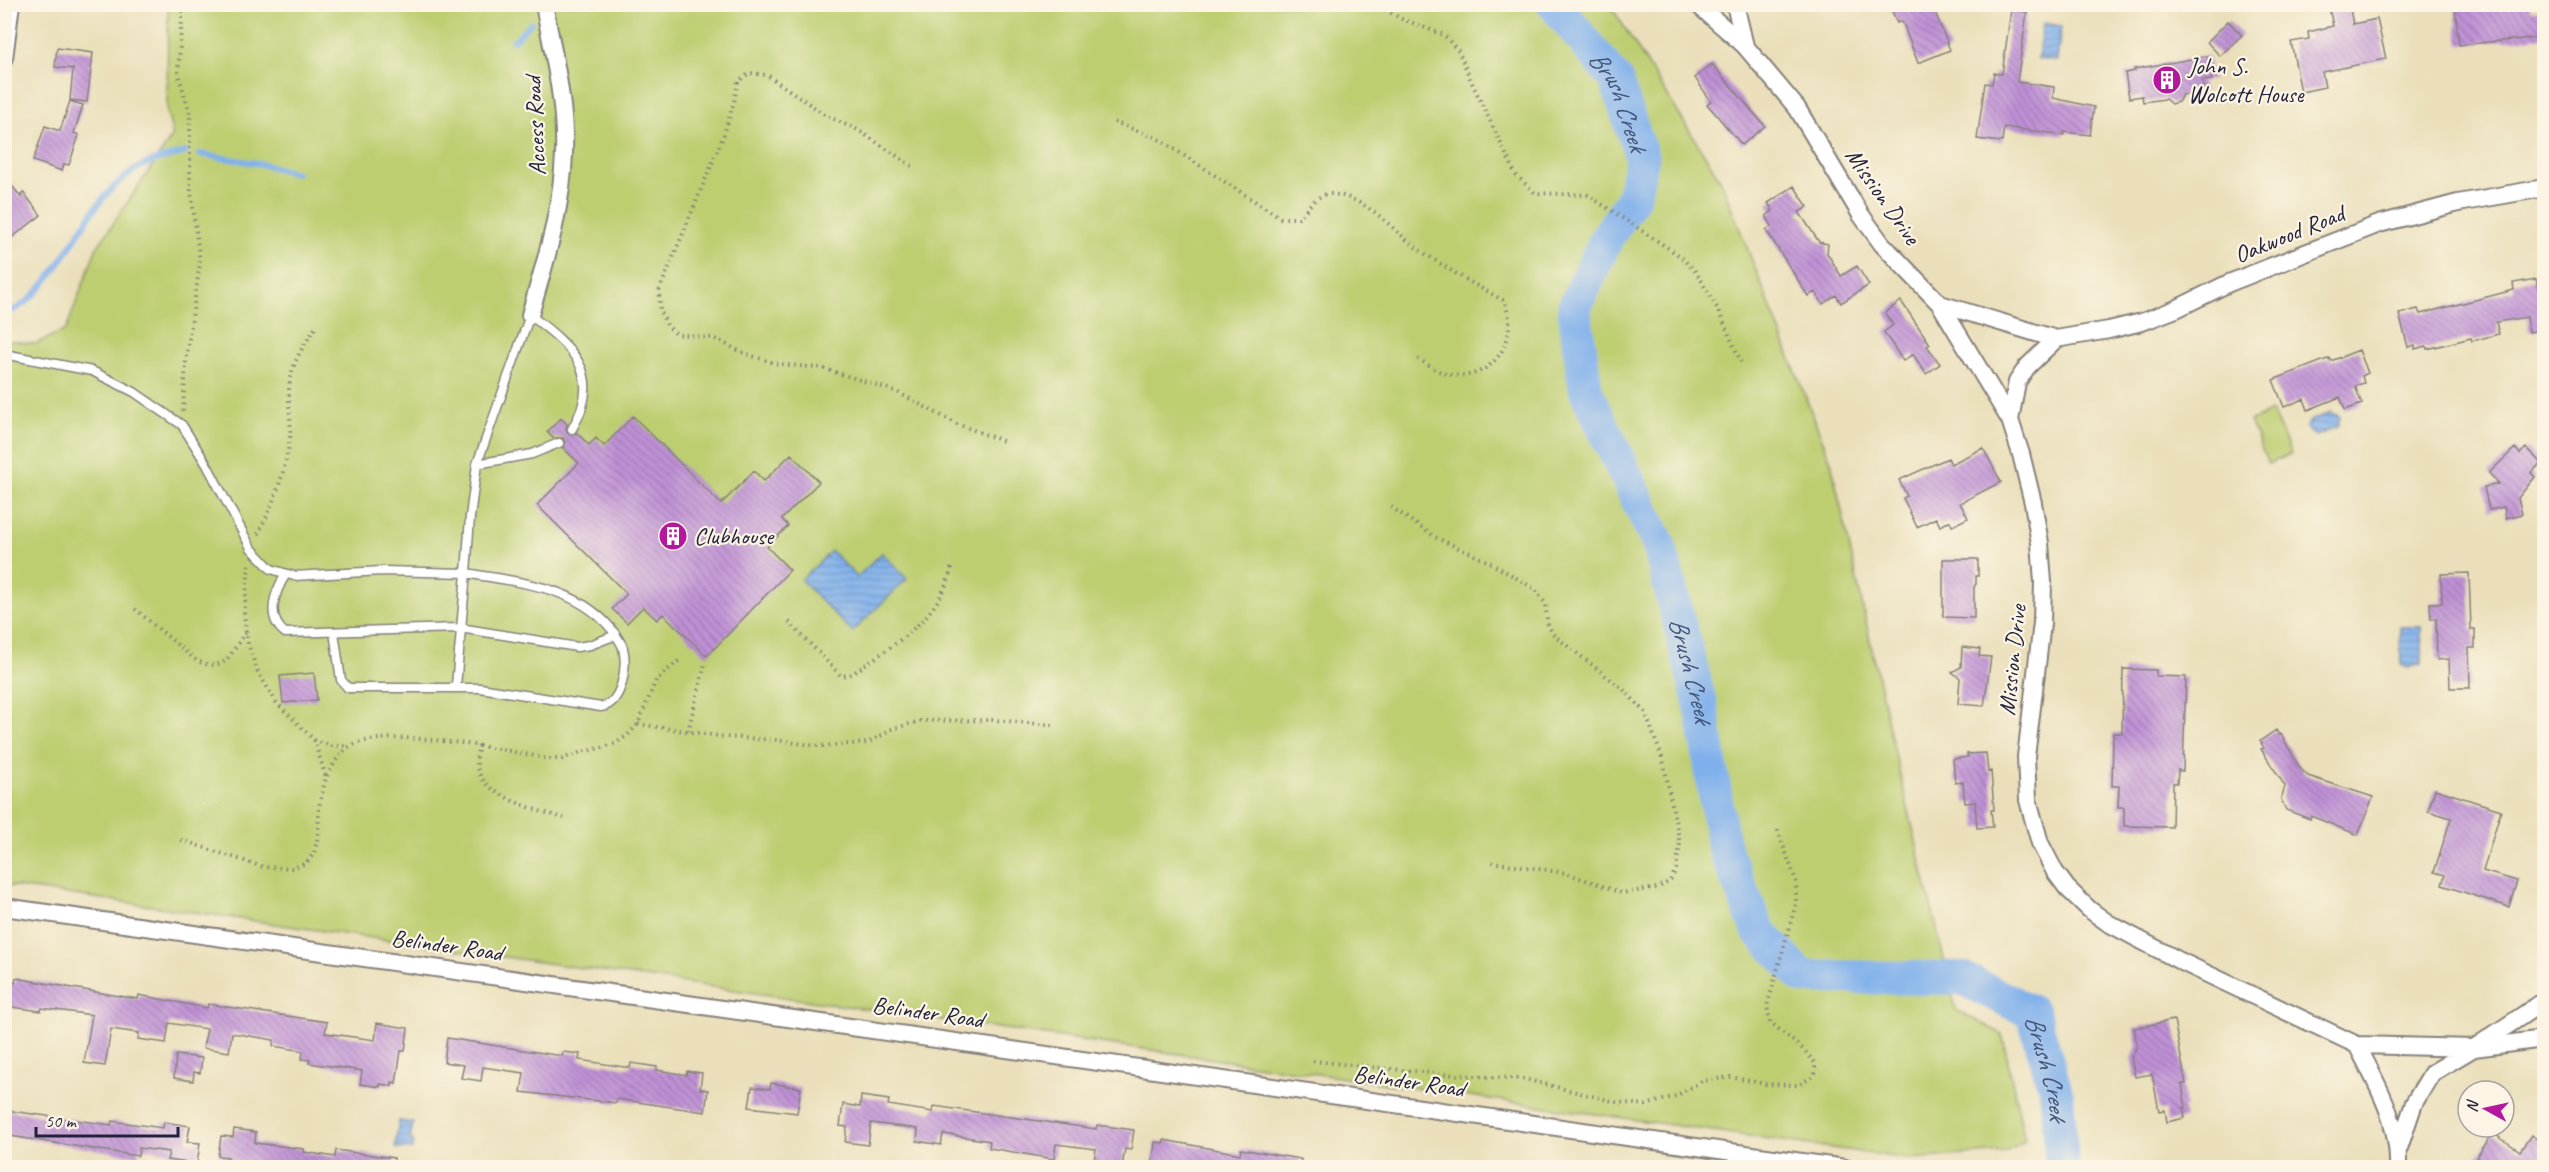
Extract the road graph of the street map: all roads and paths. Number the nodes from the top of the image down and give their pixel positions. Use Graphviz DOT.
graph roads {
  1 [pos="11,4"];
  2 [pos="183,4"];
  3 [pos="544,4"];
  4 [pos="1375,4"];
  5 [pos="1697,4"];
  6 [pos="1735,4"];
  7 [pos="1744,46"];
  8 [pos="4,58"];
  9 [pos="1114,122"];
  10 [pos="912,166"];
  11 [pos="2544,188"];
  12 [pos="1940,304"];
  13 [pos="530,315"];
  14 [pos="315,328"];
  15 [pos="2056,339"];
  16 [pos="4,354"];
  17 [pos="1418,359"];
  18 [pos="1741,362"];
  19 [pos="2010,420"];
  20 [pos="182,425"];
  21 [pos="572,429"];
  22 [pos="1006,442"];
  23 [pos="559,443"];
  24 [pos="477,464"];
  25 [pos="1390,507"];
  26 [pos="251,548"];
  27 [pos="952,566"];
  28 [pos="466,573"];
  29 [pos="286,574"];
  30 [pos="135,609"];
  31 [pos="789,622"];
  32 [pos="460,628"];
  33 [pos="246,632"];
  34 [pos="334,632"];
  35 [pos="616,635"];
  36 [pos="682,658"];
  37 [pos="705,664"];
  38 [pos="456,686"];
  39 [pos="638,724"];
  40 [pos="1054,725"];
  41 [pos="688,731"];
  42 [pos="314,740"];
  43 [pos="479,745"];
  44 [pos="350,747"];
  45 [pos="326,777"];
  46 [pos="564,818"];
  47 [pos="1777,828"];
  48 [pos="181,840"];
  49 [pos="1492,862"];
  50 [pos="4,907"];
  51 [pos="2544,1001"];
  52 [pos="2544,1039"];
  53 [pos="2357,1045"];
  54 [pos="2474,1048"];
  55 [pos="1313,1061"];
  56 [pos="2399,1148"];
  57 [pos="1845,1167"];
  58 [pos="2398,1167"];
  1 -- 8 [label="street"];
  2 -- 20 [label="path"];
  3 -- 13 [label="street, Access Road"];
  4 -- 18 [label="path"];
  5 -- 7 [label="street, Mission Drive"];
  6 -- 7 [label="street"];
  7 -- 12 [label="street, Mission Drive"];
  9 -- 17 [label="path"];
  10 -- 22 [label="path"];
  11 -- 15 [label="street, Oakwood Road"];
  12 -- 15 [label="street, Oakwood Road"];
  12 -- 19 [label="street, Mission Drive"];
  13 -- 21 [label="lane"];
  13 -- 24 [label="lane"];
  14 -- 26 [label="path"];
  15 -- 19 [label="street"];
  16 -- 20 [label="lane"];
  19 -- 53 [label="street, Mission Drive"];
  20 -- 26 [label="lane"];
  23 -- 24 [label="lane"];
  24 -- 28 [label="lane"];
  25 -- 49 [label="path"];
  26 -- 29 [label="lane"];
  26 -- 33 [label="path"];
  27 -- 31 [label="path"];
  28 -- 29 [label="lane"];
  28 -- 32 [label="lane"];
  28 -- 35 [label="lane"];
  29 -- 34 [label="lane"];
  30 -- 33 [label="path"];
  32 -- 34 [label="lane"];
  32 -- 35 [label="lane"];
  32 -- 38 [label="lane"];
  33 -- 42 [label="path"];
  34 -- 38 [label="lane"];
  35 -- 38 [label="lane"];
  36 -- 39 [label="path"];
  37 -- 41 [label="path"];
  39 -- 41 [label="path"];
  39 -- 43 [label="path"];
  40 -- 41 [label="path"];
  42 -- 44 [label="path"];
  42 -- 45 [label="path"];
  43 -- 44 [label="path"];
  43 -- 46 [label="path"];
  44 -- 45 [label="path"];
  45 -- 48 [label="path"];
  47 -- 55 [label="path"];
  50 -- 57 [label="street, Belinder Road"];
  51 -- 54 [label="street"];
  52 -- 54 [label="street"];
  53 -- 54 [label="street, Mission Drive"];
  53 -- 56 [label="street"];
  54 -- 56 [label="street"];
  56 -- 58 [label="street"];
}
